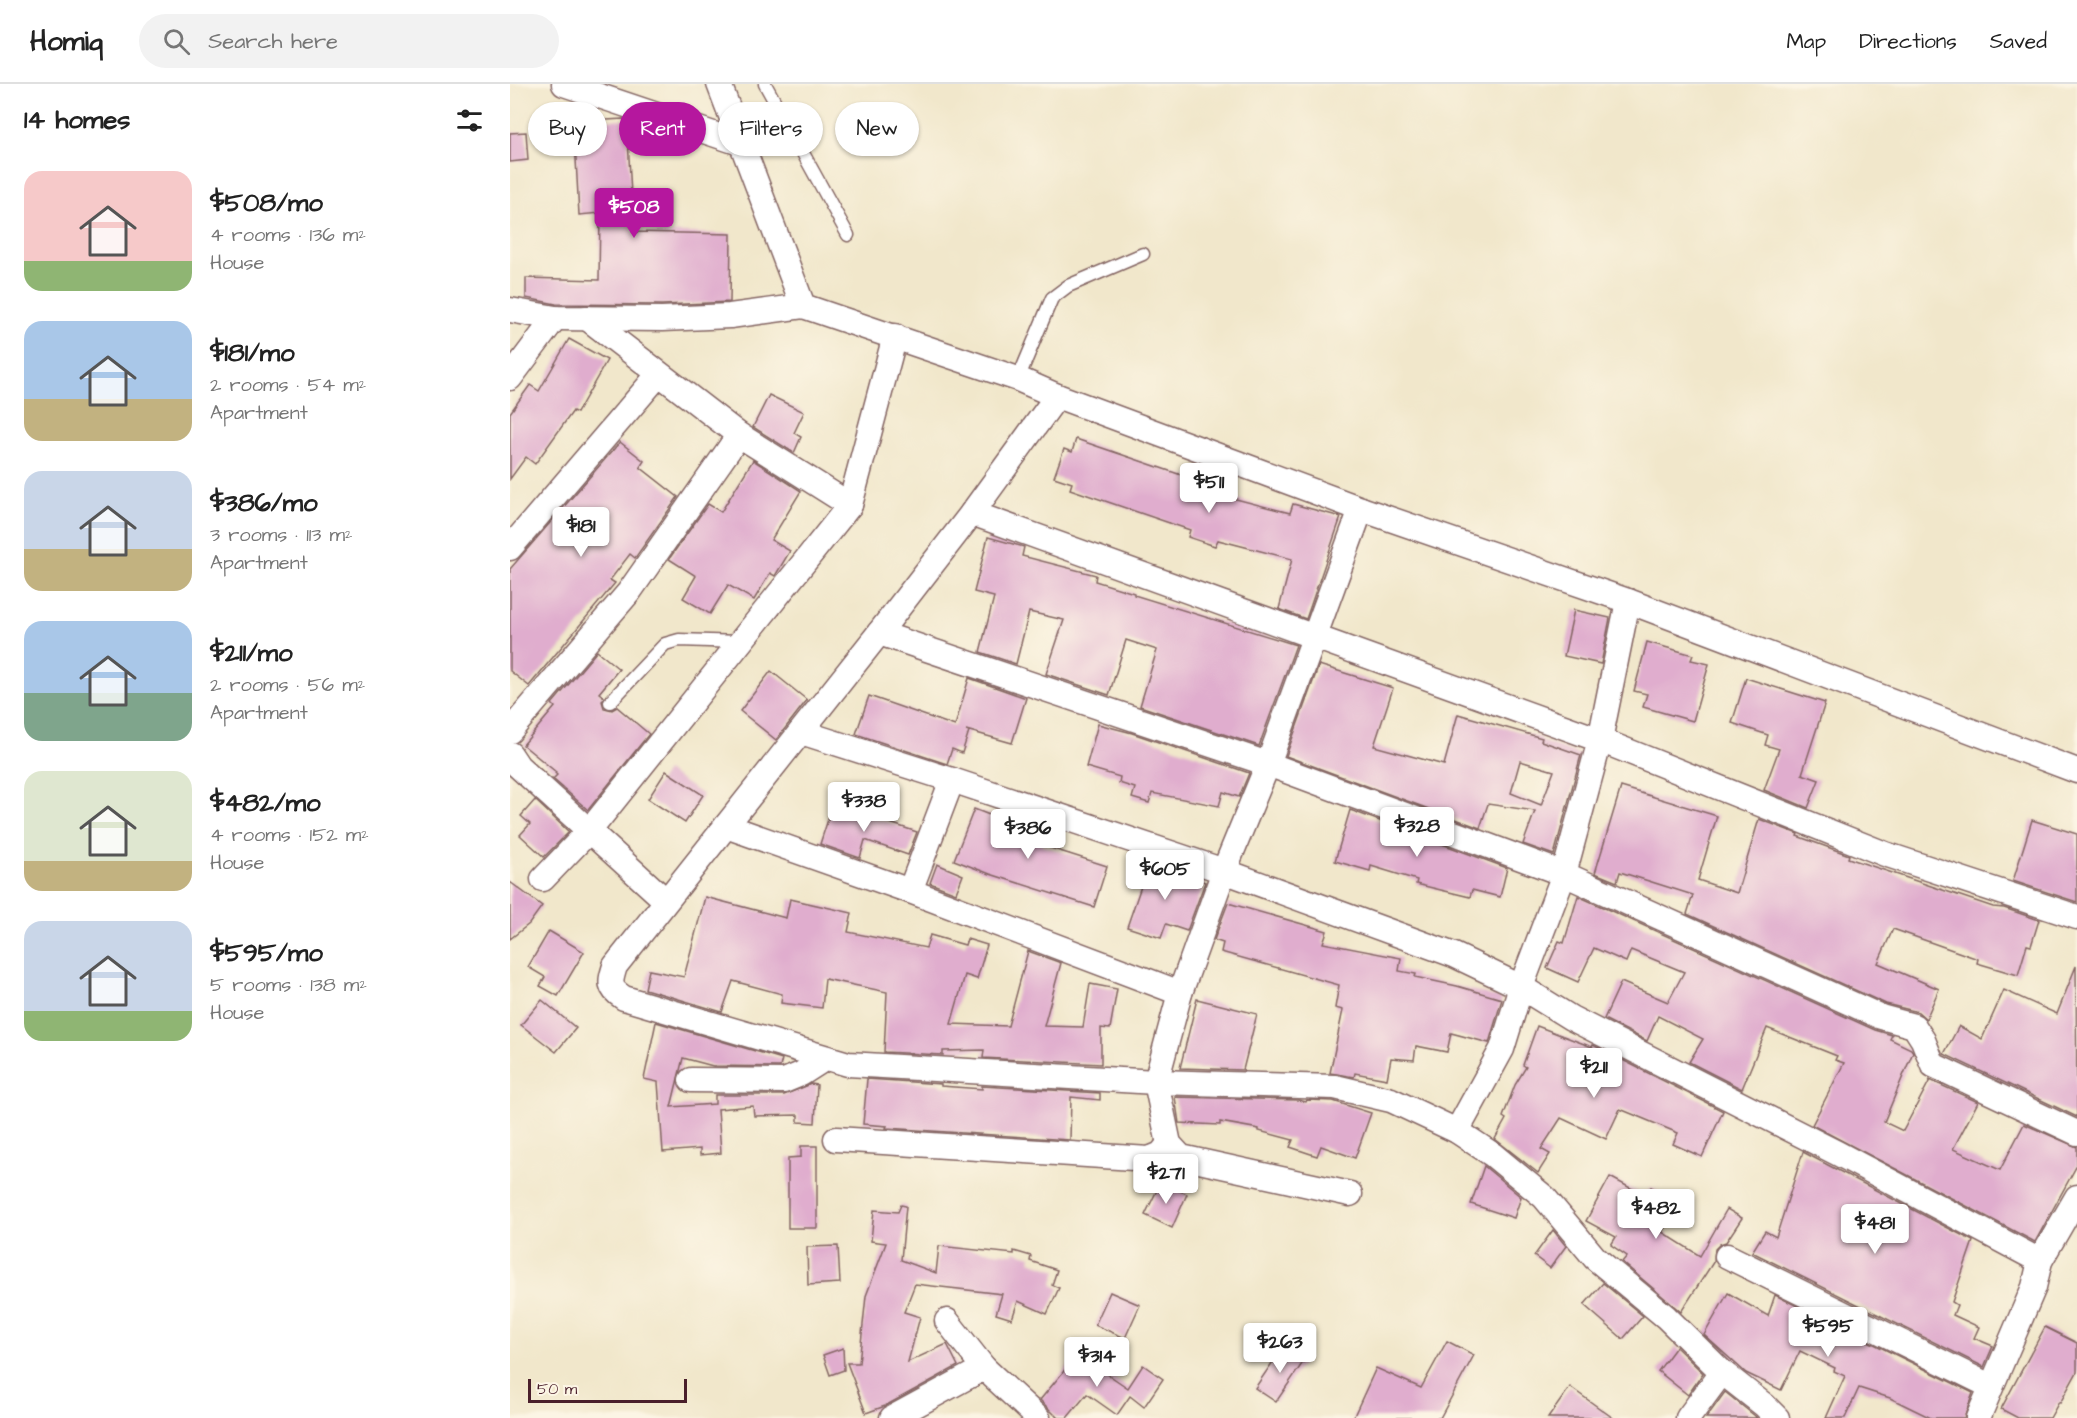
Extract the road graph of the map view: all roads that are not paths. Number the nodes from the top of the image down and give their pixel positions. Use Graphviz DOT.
graph roads {
  1 [pos="564,84"];
  2 [pos="719,84"];
  3 [pos="765,84"];
  4 [pos="725,102"];
  5 [pos="718,136"];
  6 [pos="745,156"];
  7 [pos="848,235"];
  8 [pos="1143,254"];
  9 [pos="803,306"];
  10 [pos="510,310"];
  11 [pos="555,318"];
  12 [pos="587,318"];
  13 [pos="895,336"];
  14 [pos="659,374"];
  15 [pos="510,378"];
  16 [pos="1018,379"];
  17 [pos="1057,396"];
  18 [pos="739,435"];
  19 [pos="850,505"];
  20 [pos="1361,509"];
  21 [pos="972,513"];
  22 [pos="510,548"];
  23 [pos="1628,601"];
  24 [pos="879,633"];
  25 [pos="1313,637"];
  26 [pos="741,642"];
  27 [pos="610,702"];
  28 [pos="510,730"];
  29 [pos="801,732"];
  30 [pos="1600,740"];
  31 [pos="510,754"];
  32 [pos="1268,764"];
  33 [pos="2077,771"];
  34 [pos="952,780"];
  35 [pos="726,826"];
  36 [pos="590,830"];
  37 [pos="1224,871"];
  38 [pos="1564,874"];
  39 [pos="543,879"];
  40 [pos="910,891"];
  41 [pos="665,900"];
  42 [pos="2077,917"];
  43 [pos="1521,987"];
  44 [pos="1180,993"];
  45 [pos="826,1058"];
  46 [pos="690,1080"];
  47 [pos="1156,1082"];
  48 [pos="1457,1131"];
  49 [pos="2077,1133"];
  50 [pos="836,1140"];
  51 [pos="1168,1144"];
  52 [pos="1350,1194"];
  53 [pos="2077,1197"];
  54 [pos="1727,1256"];
  55 [pos="2040,1261"];
  56 [pos="947,1321"];
  57 [pos="984,1368"];
  58 [pos="1722,1372"];
  59 [pos="1990,1386"];
  60 [pos="892,1418"];
  61 [pos="1038,1418"];
  62 [pos="1688,1418"];
  63 [pos="1777,1418"];
  64 [pos="1978,1418"];
  1 -- 5 [label="street"];
  2 -- 4 [label="street"];
  3 -- 7 [label="lane"];
  6 -- 9 [label="street"];
  8 -- 16 [label="lane"];
  9 -- 12 [label="street"];
  9 -- 13 [label="street"];
  10 -- 11 [label="street"];
  11 -- 12 [label="street"];
  11 -- 15 [label="street"];
  12 -- 14 [label="street"];
  13 -- 16 [label="street"];
  13 -- 19 [label="street"];
  14 -- 18 [label="street"];
  14 -- 22 [label="street"];
  16 -- 17 [label="street"];
  17 -- 20 [label="street"];
  17 -- 21 [label="street"];
  18 -- 19 [label="street"];
  18 -- 28 [label="street"];
  19 -- 26 [label="street"];
  20 -- 23 [label="street"];
  20 -- 25 [label="street"];
  21 -- 24 [label="street"];
  21 -- 25 [label="street"];
  23 -- 30 [label="street"];
  23 -- 33 [label="street"];
  24 -- 29 [label="street"];
  24 -- 32 [label="street"];
  25 -- 30 [label="street"];
  25 -- 32 [label="street"];
  26 -- 27 [label="lane"];
  26 -- 36 [label="street"];
  29 -- 34 [label="street"];
  29 -- 35 [label="street"];
  30 -- 38 [label="street"];
  30 -- 42 [label="street"];
  31 -- 36 [label="street"];
  32 -- 37 [label="street"];
  32 -- 38 [label="street"];
  34 -- 37 [label="street"];
  34 -- 40 [label="street"];
  35 -- 40 [label="street"];
  35 -- 41 [label="street"];
  36 -- 39 [label="street"];
  36 -- 41 [label="street"];
  37 -- 43 [label="street"];
  37 -- 44 [label="street"];
  38 -- 43 [label="street"];
  38 -- 49 [label="street"];
  40 -- 44 [label="street"];
  41 -- 45 [label="street"];
  43 -- 48 [label="street"];
  43 -- 55 [label="street"];
  44 -- 47 [label="street"];
  45 -- 46 [label="street"];
  45 -- 47 [label="street"];
  47 -- 48 [label="street"];
  47 -- 51 [label="street"];
  48 -- 58 [label="street"];
  50 -- 51 [label="street"];
  51 -- 52 [label="street"];
  53 -- 55 [label="street"];
  54 -- 59 [label="street"];
  55 -- 59 [label="street"];
  56 -- 57 [label="street"];
  57 -- 60 [label="street"];
  57 -- 61 [label="street"];
  58 -- 62 [label="street"];
  58 -- 63 [label="street"];
  59 -- 64 [label="street"];
}
